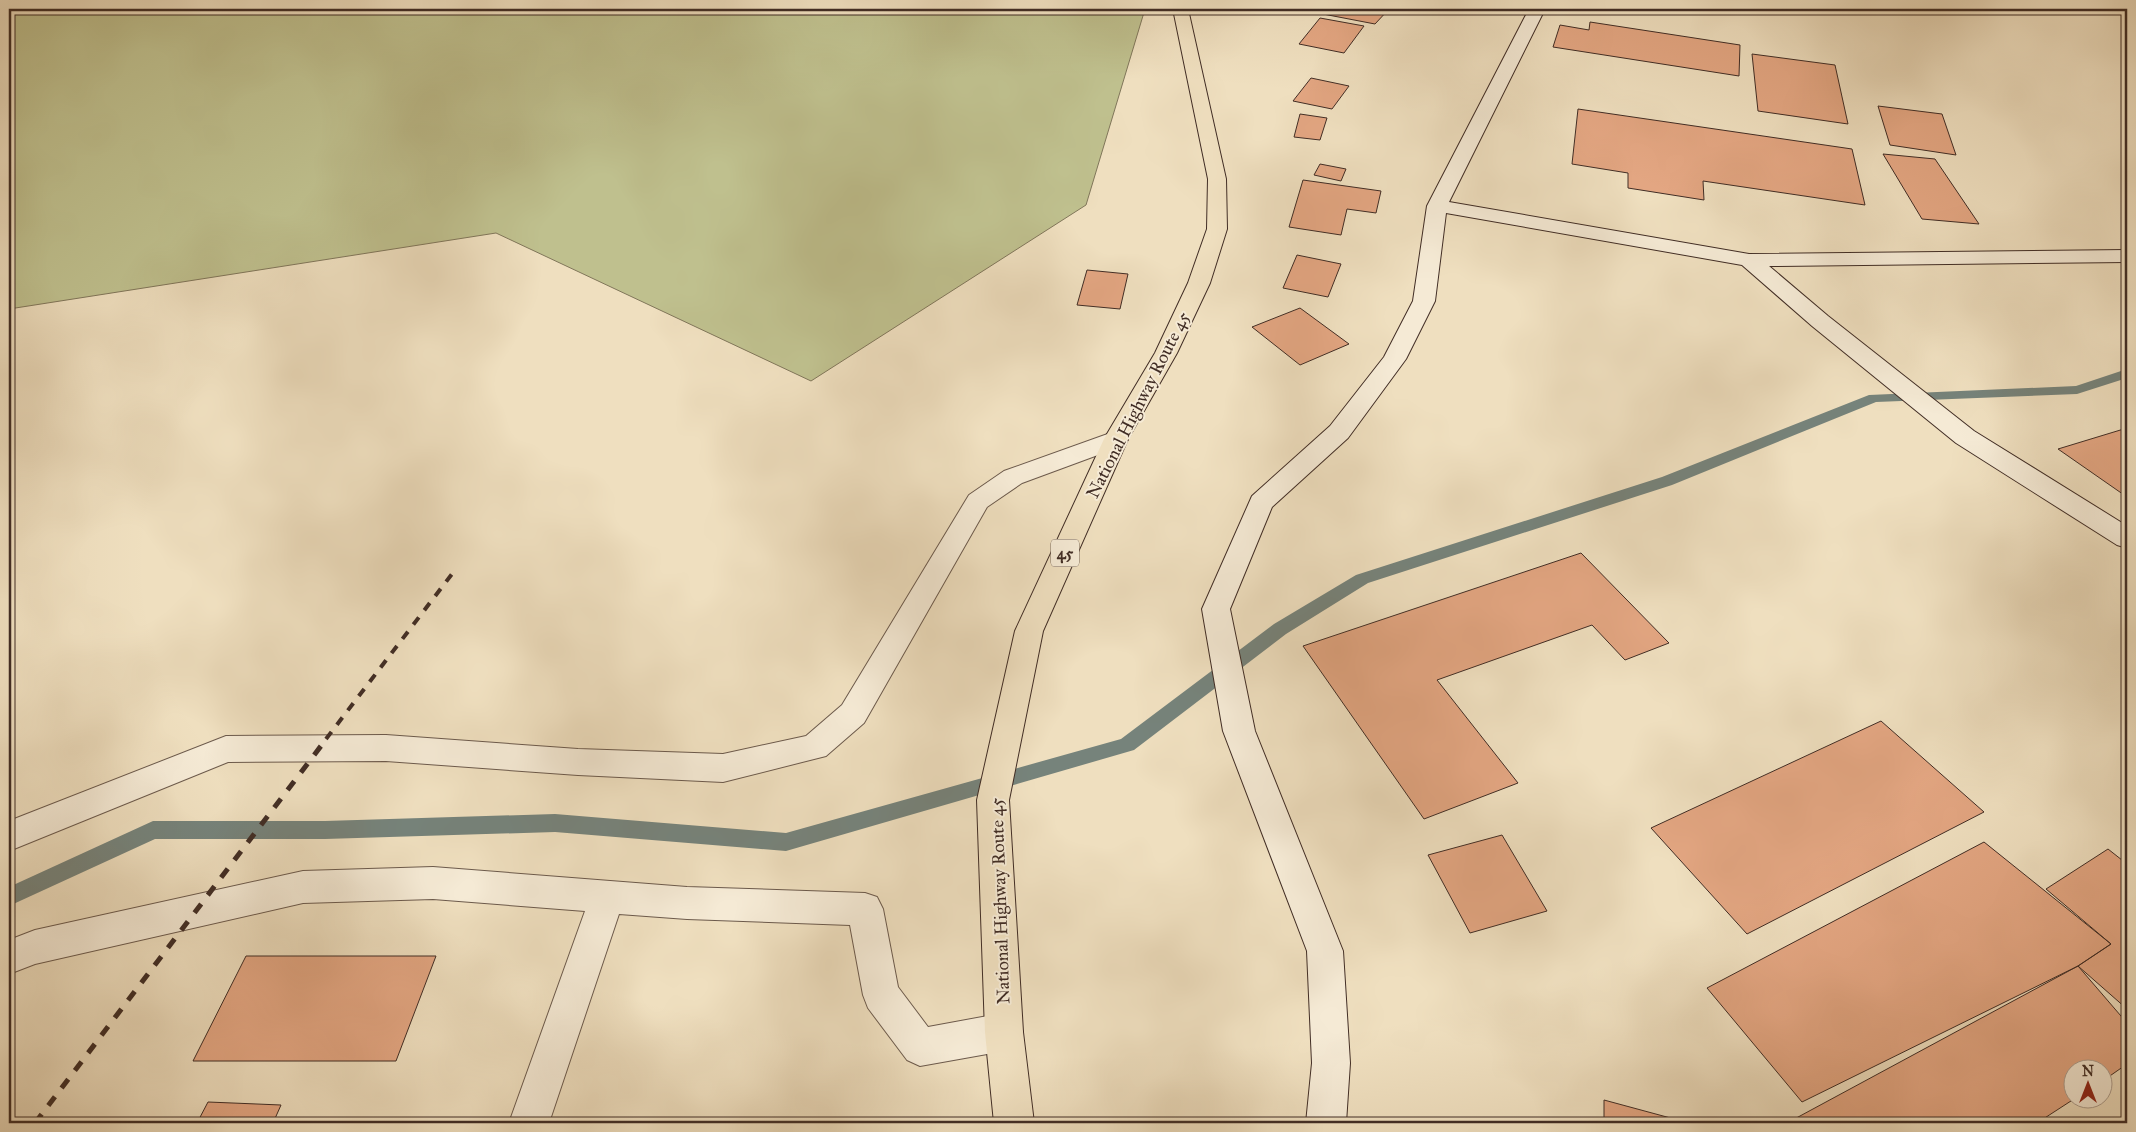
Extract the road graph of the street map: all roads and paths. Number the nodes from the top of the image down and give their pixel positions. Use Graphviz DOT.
graph roads {
  1 [pos="1180,9"];
  2 [pos="1537,9"];
  3 [pos="1437,206"];
  4 [pos="2127,256"];
  5 [pos="1749,260"];
  6 [pos="1116,439"];
  7 [pos="2127,538"];
  8 [pos="9,836"];
  9 [pos="608,897"];
  10 [pos="9,957"];
  11 [pos="1004,1032"];
  12 [pos="529,1123"];
  13 [pos="1014,1123"];
  14 [pos="1326,1123"];
  1 -- 6 [label="highway, National Highway Route 45 / 45"];
  2 -- 3 [label="street"];
  3 -- 5 [label="street"];
  3 -- 14 [label="street"];
  4 -- 5 [label="street"];
  5 -- 7 [label="street"];
  6 -- 8 [label="street"];
  6 -- 11 [label="highway, National Highway Route 45 / 45"];
  9 -- 10 [label="street"];
  9 -- 11 [label="street"];
  9 -- 12 [label="street"];
  11 -- 13 [label="highway, National Highway Route 45 / 45"];
}
